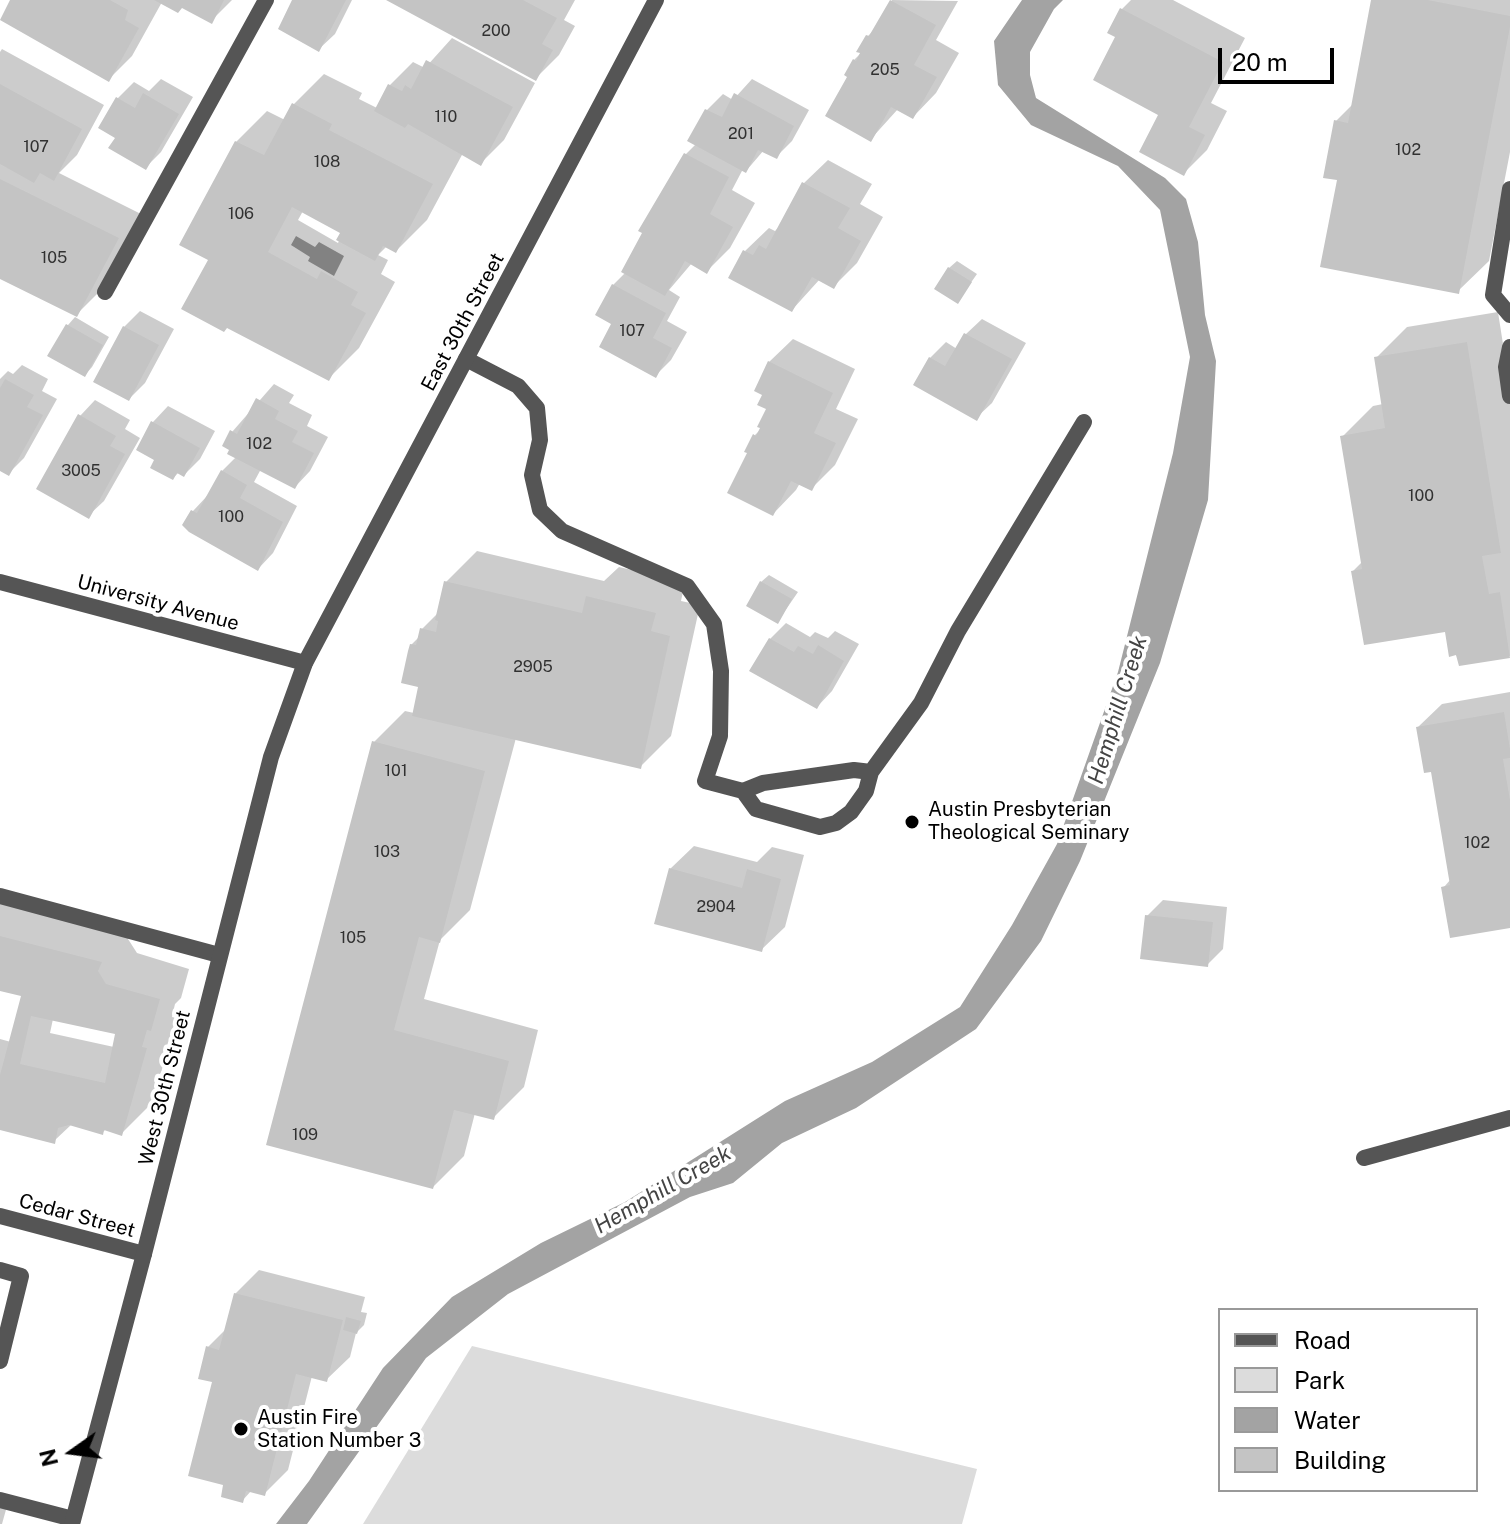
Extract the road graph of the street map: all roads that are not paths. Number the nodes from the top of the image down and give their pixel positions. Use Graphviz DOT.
graph roads {
  1 [pos="266,0"];
  2 [pos="656,0"];
  3 [pos="1510,189"];
  4 [pos="105,292"];
  5 [pos="1510,315"];
  6 [pos="1510,347"];
  7 [pos="466,359"];
  8 [pos="1510,396"];
  9 [pos="1084,422"];
  10 [pos="0,582"];
  11 [pos="305,663"];
  12 [pos="871,772"];
  13 [pos="743,791"];
  14 [pos="0,896"];
  15 [pos="219,955"];
  16 [pos="1510,1118"];
  17 [pos="1364,1158"];
  18 [pos="0,1216"];
  19 [pos="144,1254"];
  20 [pos="0,1270"];
  21 [pos="0,1361"];
  22 [pos="0,1500"];
  23 [pos="72,1521"];
  1 -- 4 [label="street"];
  2 -- 7 [label="street, East 30th Street"];
  3 -- 5 [label="street"];
  6 -- 8 [label="street"];
  7 -- 11 [label="street, East 30th Street"];
  7 -- 13 [label="street"];
  9 -- 12 [label="street"];
  10 -- 11 [label="street, University Avenue"];
  11 -- 15 [label="street, West 30th Street"];
  12 -- 13 [label="street"];
  12 -- 13 [label="street"];
  14 -- 15 [label="street"];
  15 -- 19 [label="street, West 30th Street"];
  16 -- 17 [label="street"];
  18 -- 19 [label="street, Cedar Street"];
  19 -- 23 [label="street, West 30th Street"];
  20 -- 21 [label="street"];
  22 -- 23 [label="street"];
}
